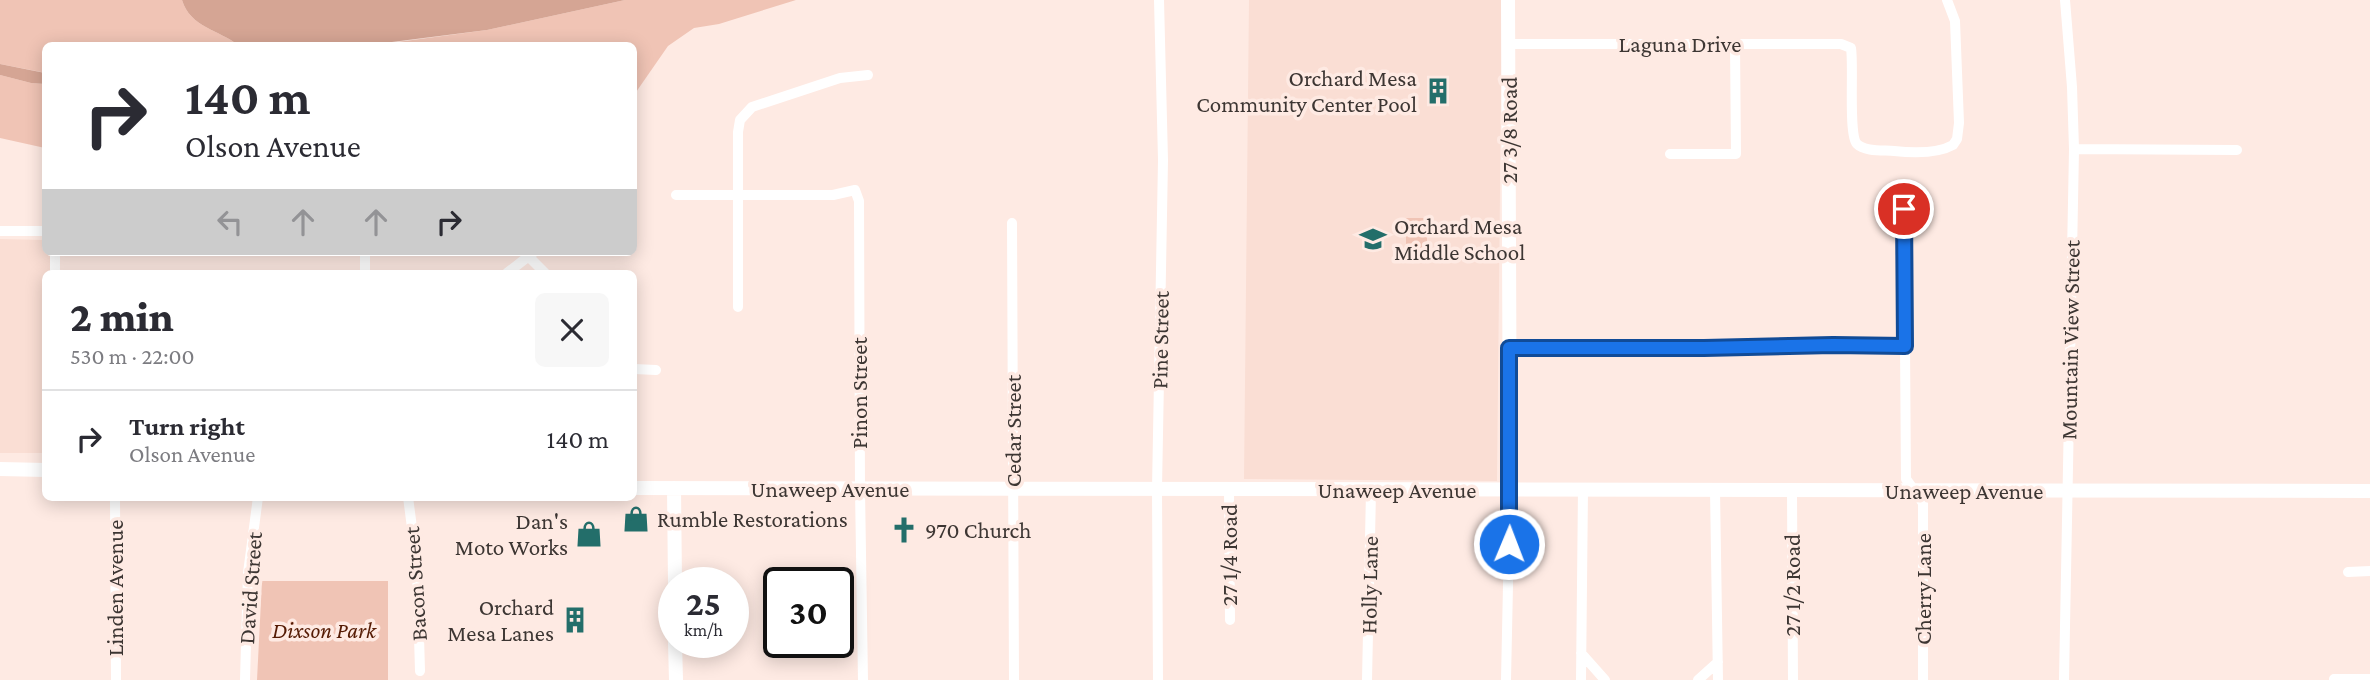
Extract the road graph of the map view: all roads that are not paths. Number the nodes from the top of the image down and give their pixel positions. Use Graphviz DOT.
graph roads {
  1 [pos="1159,0"];
  2 [pos="1508,0"];
  3 [pos="1947,0"];
  4 [pos="2065,0"];
  5 [pos="1508,44"];
  6 [pos="1735,44"];
  7 [pos="868,75"];
  8 [pos="2074,149"];
  9 [pos="2237,150"];
  10 [pos="1671,153"];
  11 [pos="676,195"];
  12 [pos="738,196"];
  13 [pos="1904,209"];
  14 [pos="1012,223"];
  15 [pos="0,231"];
  16 [pos="42,231"];
  17 [pos="531,256"];
  18 [pos="511,270"];
  19 [pos="738,307"];
  20 [pos="1905,346"];
  21 [pos="1509,348"];
  22 [pos="637,369"];
  23 [pos="656,370"];
  24 [pos="0,469"];
  25 [pos="42,470"];
  26 [pos="637,488"];
  27 [pos="674,488"];
  28 [pos="1013,489"];
  29 [pos="1157,489"];
  30 [pos="1583,489"];
  31 [pos="860,490"];
  32 [pos="1229,490"];
  33 [pos="1510,490"];
  34 [pos="1715,490"];
  35 [pos="1792,490"];
  36 [pos="1914,490"];
  37 [pos="1371,491"];
  38 [pos="2067,491"];
  39 [pos="2370,491"];
  40 [pos="115,501"];
  41 [pos="257,501"];
  42 [pos="409,501"];
  43 [pos="675,567"];
  44 [pos="2370,571"];
  45 [pos="2348,572"];
  46 [pos="1230,620"];
  47 [pos="1581,653"];
  48 [pos="676,658"];
  49 [pos="1718,662"];
  50 [pos="420,671"];
  51 [pos="2334,679"];
  52 [pos="2370,679"];
  53 [pos="116,680"];
  54 [pos="245,680"];
  55 [pos="676,680"];
  56 [pos="863,680"];
  57 [pos="1014,680"];
  58 [pos="1158,680"];
  59 [pos="1367,680"];
  60 [pos="1506,680"];
  61 [pos="1581,680"];
  62 [pos="1605,680"];
  63 [pos="1698,680"];
  64 [pos="1718,680"];
  65 [pos="1793,680"];
  66 [pos="1923,680"];
  67 [pos="2064,680"];
  1 -- 29 [label="street, Pine Street"];
  2 -- 5 [label="main road, 27 3/8 Road"];
  3 -- 6 [label="street, Laguna Drive"];
  4 -- 8 [label="street, Mountain View Street"];
  5 -- 6 [label="street, Laguna Drive"];
  5 -- 21 [label="main road, 27 3/8 Road"];
  6 -- 10 [label="street"];
  7 -- 12 [label="street"];
  8 -- 9 [label="street"];
  8 -- 38 [label="street, Mountain View Street"];
  11 -- 12 [label="street"];
  12 -- 19 [label="street"];
  12 -- 31 [label="street, Pinon Street"];
  13 -- 20 [label="street, Cherry Lane"];
  14 -- 28 [label="street, Cedar Street"];
  15 -- 16 [label="street"];
  17 -- 18 [label="street"];
  20 -- 21 [label="street"];
  20 -- 36 [label="street, Cherry Lane"];
  21 -- 33 [label="main road, 27 3/8 Road"];
  22 -- 23 [label="street"];
  24 -- 25 [label="main road"];
  26 -- 27 [label="main road, Unaweep Avenue"];
  27 -- 31 [label="main road, Unaweep Avenue"];
  27 -- 43 [label="main road"];
  28 -- 29 [label="main road, Unaweep Avenue"];
  28 -- 31 [label="main road, Unaweep Avenue"];
  28 -- 57 [label="street, Cedar Street"];
  29 -- 32 [label="main road, Unaweep Avenue"];
  29 -- 58 [label="street, Pine Street"];
  30 -- 33 [label="main road, Unaweep Avenue"];
  30 -- 34 [label="main road, Unaweep Avenue"];
  30 -- 47 [label="street"];
  31 -- 56 [label="street, Pinon Street"];
  32 -- 37 [label="main road, Unaweep Avenue"];
  32 -- 46 [label="street, 27 1/4 Road"];
  33 -- 37 [label="main road, Unaweep Avenue"];
  33 -- 60 [label="street, 27 3/8 Road"];
  34 -- 35 [label="main road, Unaweep Avenue"];
  34 -- 49 [label="street"];
  35 -- 36 [label="main road, Unaweep Avenue"];
  35 -- 65 [label="street, 27 1/2 Road"];
  36 -- 38 [label="main road, Unaweep Avenue"];
  36 -- 66 [label="street, Cherry Lane"];
  37 -- 59 [label="street, Holly Lane"];
  38 -- 39 [label="main road, Unaweep Avenue"];
  38 -- 67 [label="street, Mountain View Street"];
  40 -- 53 [label="street, Linden Avenue"];
  41 -- 54 [label="street, David Street"];
  42 -- 50 [label="street, Bacon Street"];
  44 -- 45 [label="street"];
  47 -- 61 [label="street"];
  47 -- 62 [label="street"];
  48 -- 55 [label="main road"];
  49 -- 63 [label="street"];
  49 -- 64 [label="street"];
  51 -- 52 [label="street"];
}
